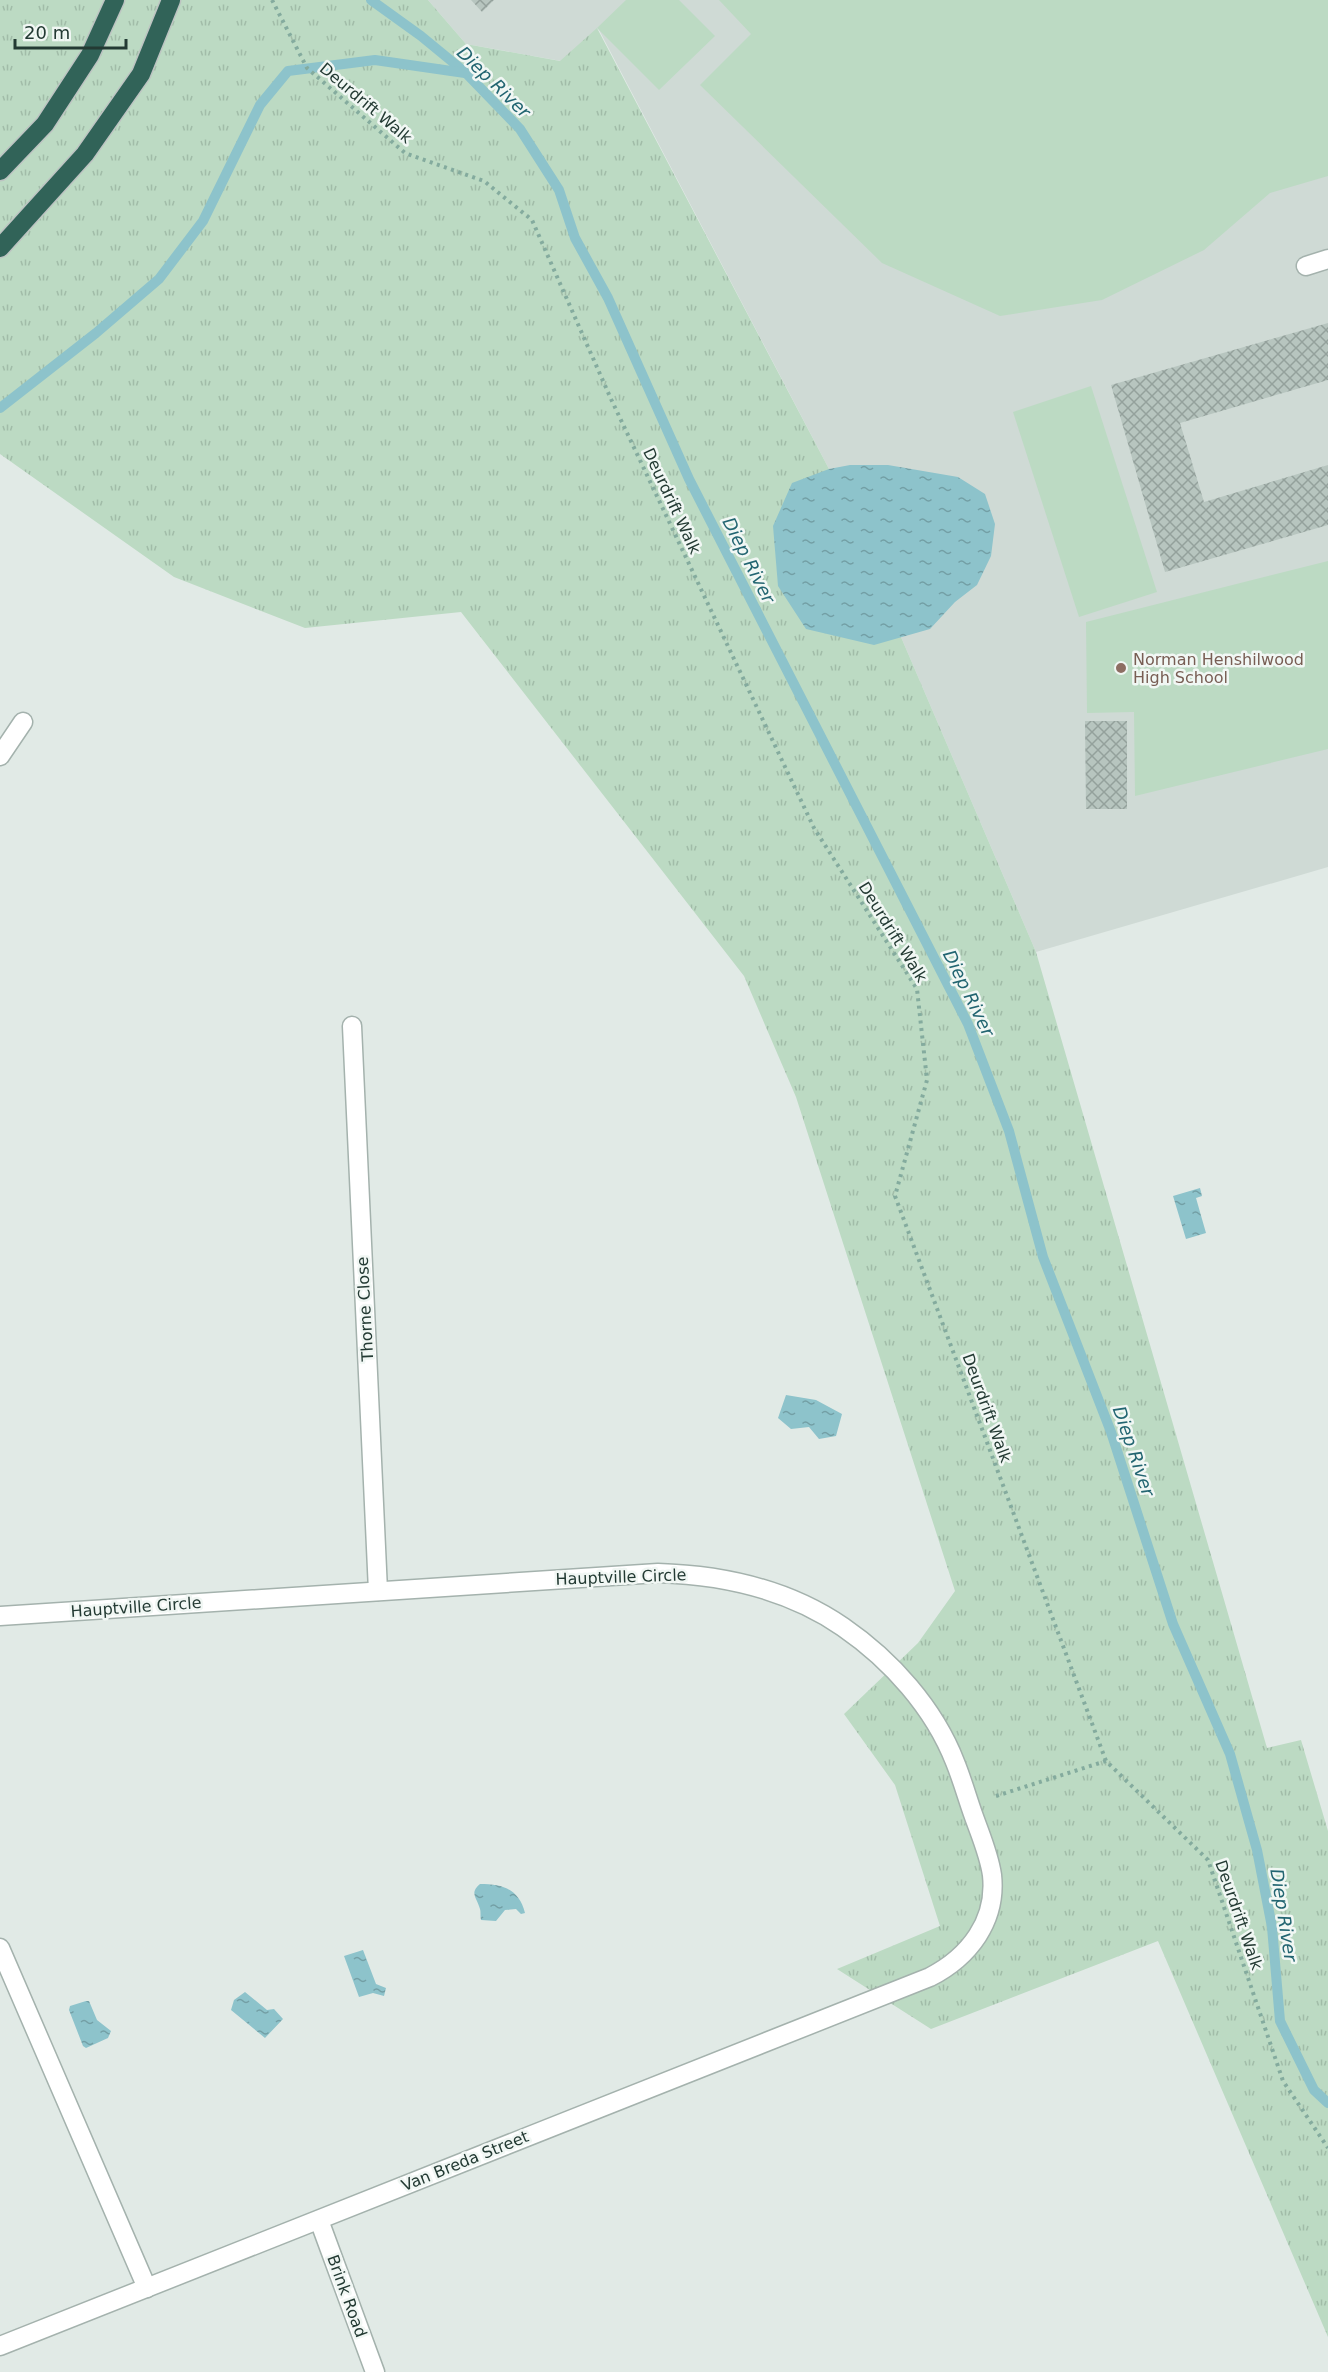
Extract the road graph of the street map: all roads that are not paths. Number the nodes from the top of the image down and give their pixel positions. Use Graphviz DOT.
graph roads {
  1 [pos="115,0"];
  2 [pos="171,0"];
  3 [pos="0,171"];
  4 [pos="0,248"];
  5 [pos="1328,259"];
  6 [pos="1306,266"];
  7 [pos="23,722"];
  8 [pos="0,756"];
  9 [pos="351,1026"];
  10 [pos="378,1591"];
  11 [pos="0,1616"];
  12 [pos="0,1948"];
  13 [pos="930,1977"];
  14 [pos="319,2220"];
  15 [pos="147,2288"];
  16 [pos="0,2346"];
  17 [pos="375,2372"];
  1 -- 3 [label="highway"];
  2 -- 4 [label="highway"];
  5 -- 6 [label="street"];
  7 -- 8 [label="street"];
  9 -- 10 [label="street, Thorne Close"];
  10 -- 11 [label="street, Hauptville Circle"];
  10 -- 13 [label="street, Hauptville Circle"];
  12 -- 15 [label="street"];
  13 -- 14 [label="street, Van Breda Street"];
  14 -- 15 [label="street, Van Breda Street"];
  14 -- 17 [label="street, Brink Road"];
  15 -- 16 [label="street, Van Breda Street"];
}
